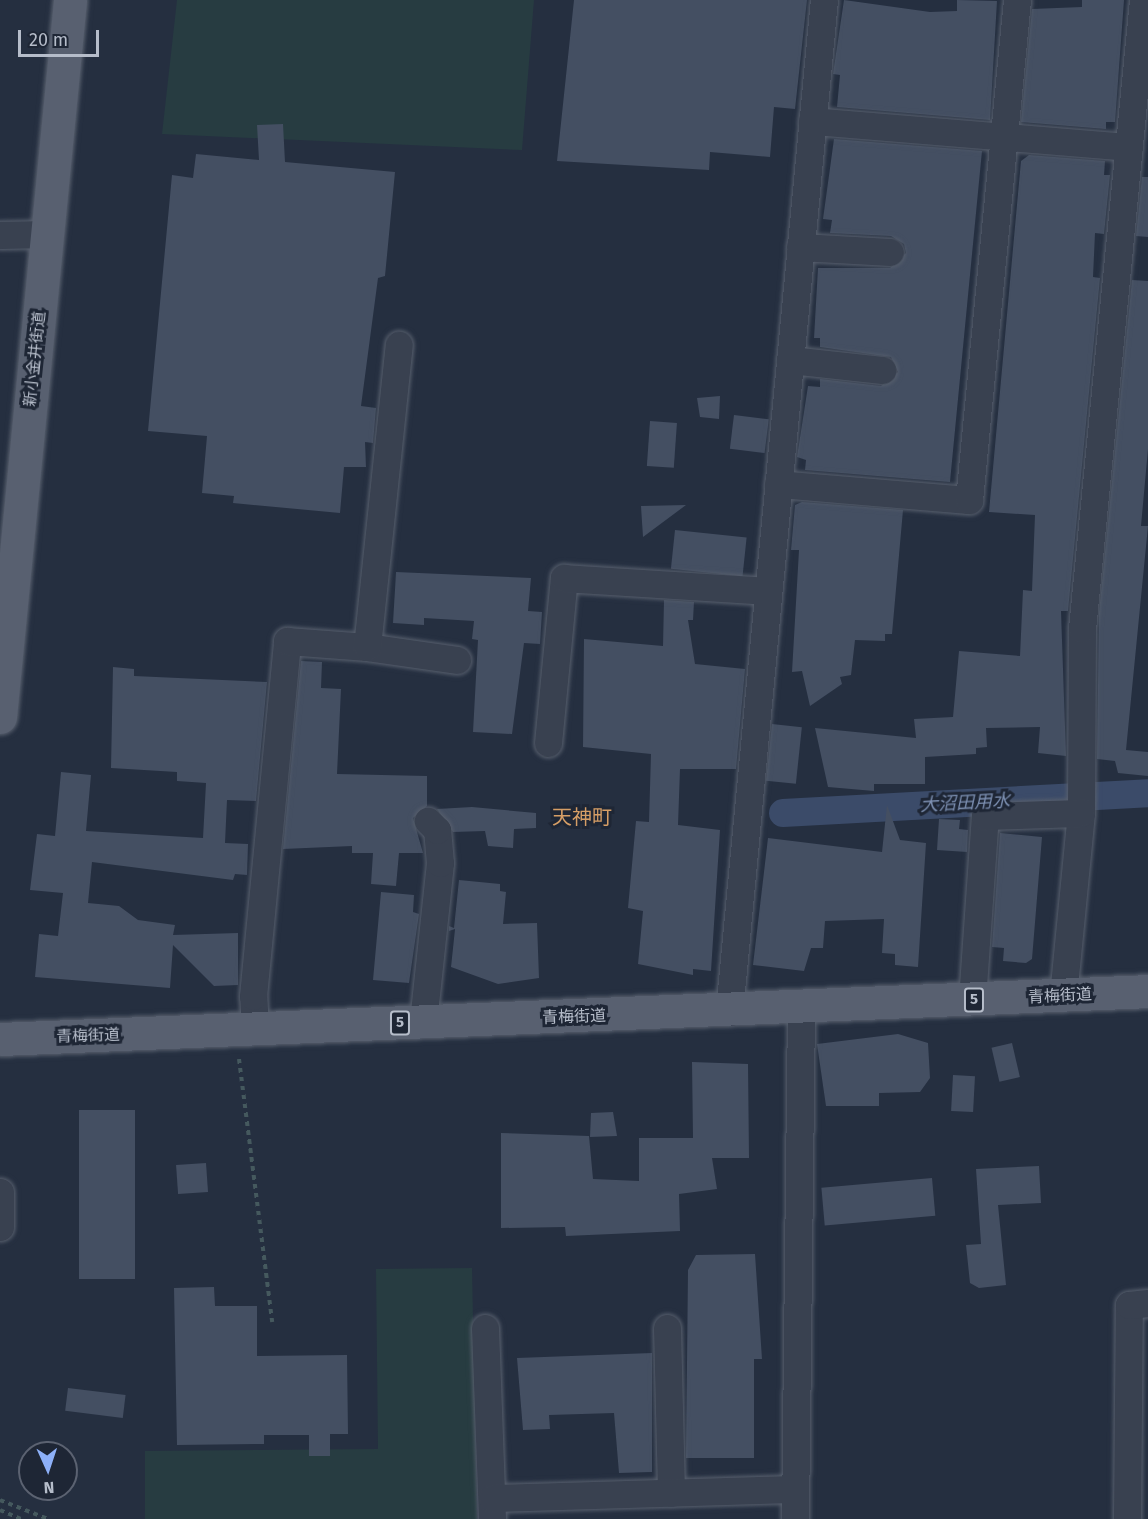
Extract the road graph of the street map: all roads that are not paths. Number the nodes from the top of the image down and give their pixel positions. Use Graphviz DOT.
graph roads {
  1 [pos="70,0"];
  2 [pos="824,0"];
  3 [pos="1017,0"];
  4 [pos="1143,0"];
  5 [pos="812,121"];
  6 [pos="1003,136"];
  7 [pos="1129,147"];
  8 [pos="47,234"];
  9 [pos="0,235"];
  10 [pos="800,247"];
  11 [pos="890,252"];
  12 [pos="399,345"];
  13 [pos="789,360"];
  14 [pos="882,370"];
  15 [pos="778,484"];
  16 [pos="768,591"];
  17 [pos="367,647"];
  18 [pos="457,660"];
  19 [pos="0,717"];
  20 [pos="548,743"];
  21 [pos="1080,810"];
  22 [pos="428,821"];
  23 [pos="1148,991"];
  24 [pos="1063,996"];
  25 [pos="972,1000"];
  26 [pos="801,1009"];
  27 [pos="729,1012"];
  28 [pos="423,1022"];
  29 [pos="255,1029"];
  30 [pos="0,1039"];
  31 [pos="0,1192"];
  32 [pos="0,1227"];
  33 [pos="1148,1303"];
  34 [pos="485,1328"];
  35 [pos="667,1328"];
  36 [pos="1137,1459"];
  37 [pos="795,1489"];
  38 [pos="671,1493"];
  39 [pos="492,1509"];
  40 [pos="795,1519"];
  41 [pos="1127,1519"];
  1 -- 8 [label="main road, 新小金井街道"];
  2 -- 5 [label="street"];
  3 -- 6 [label="street"];
  4 -- 7 [label="street"];
  5 -- 6 [label="street"];
  5 -- 10 [label="street"];
  6 -- 7 [label="street"];
  6 -- 15 [label="street"];
  7 -- 21 [label="street"];
  8 -- 9 [label="street"];
  8 -- 19 [label="main road, 新小金井街道"];
  10 -- 11 [label="street"];
  10 -- 13 [label="street"];
  12 -- 17 [label="street"];
  13 -- 14 [label="street"];
  13 -- 15 [label="street"];
  15 -- 16 [label="street"];
  16 -- 20 [label="street"];
  16 -- 27 [label="street"];
  17 -- 18 [label="street"];
  17 -- 29 [label="street"];
  21 -- 24 [label="street"];
  21 -- 25 [label="street"];
  22 -- 28 [label="street"];
  23 -- 24 [label="main road, 青梅街道 / 5"];
  24 -- 25 [label="main road, 青梅街道 / 5"];
  25 -- 26 [label="main road, 青梅街道 / 5"];
  26 -- 27 [label="main road, 青梅街道 / 5"];
  26 -- 37 [label="street"];
  27 -- 28 [label="main road, 青梅街道 / 5"];
  28 -- 29 [label="main road, 青梅街道 / 5"];
  29 -- 30 [label="main road, 青梅街道 / 5"];
  31 -- 32 [label="street"];
  33 -- 36 [label="street"];
  34 -- 39 [label="street"];
  35 -- 38 [label="street"];
  36 -- 41 [label="street"];
  37 -- 38 [label="street"];
  37 -- 40 [label="street"];
  38 -- 39 [label="street"];
}
